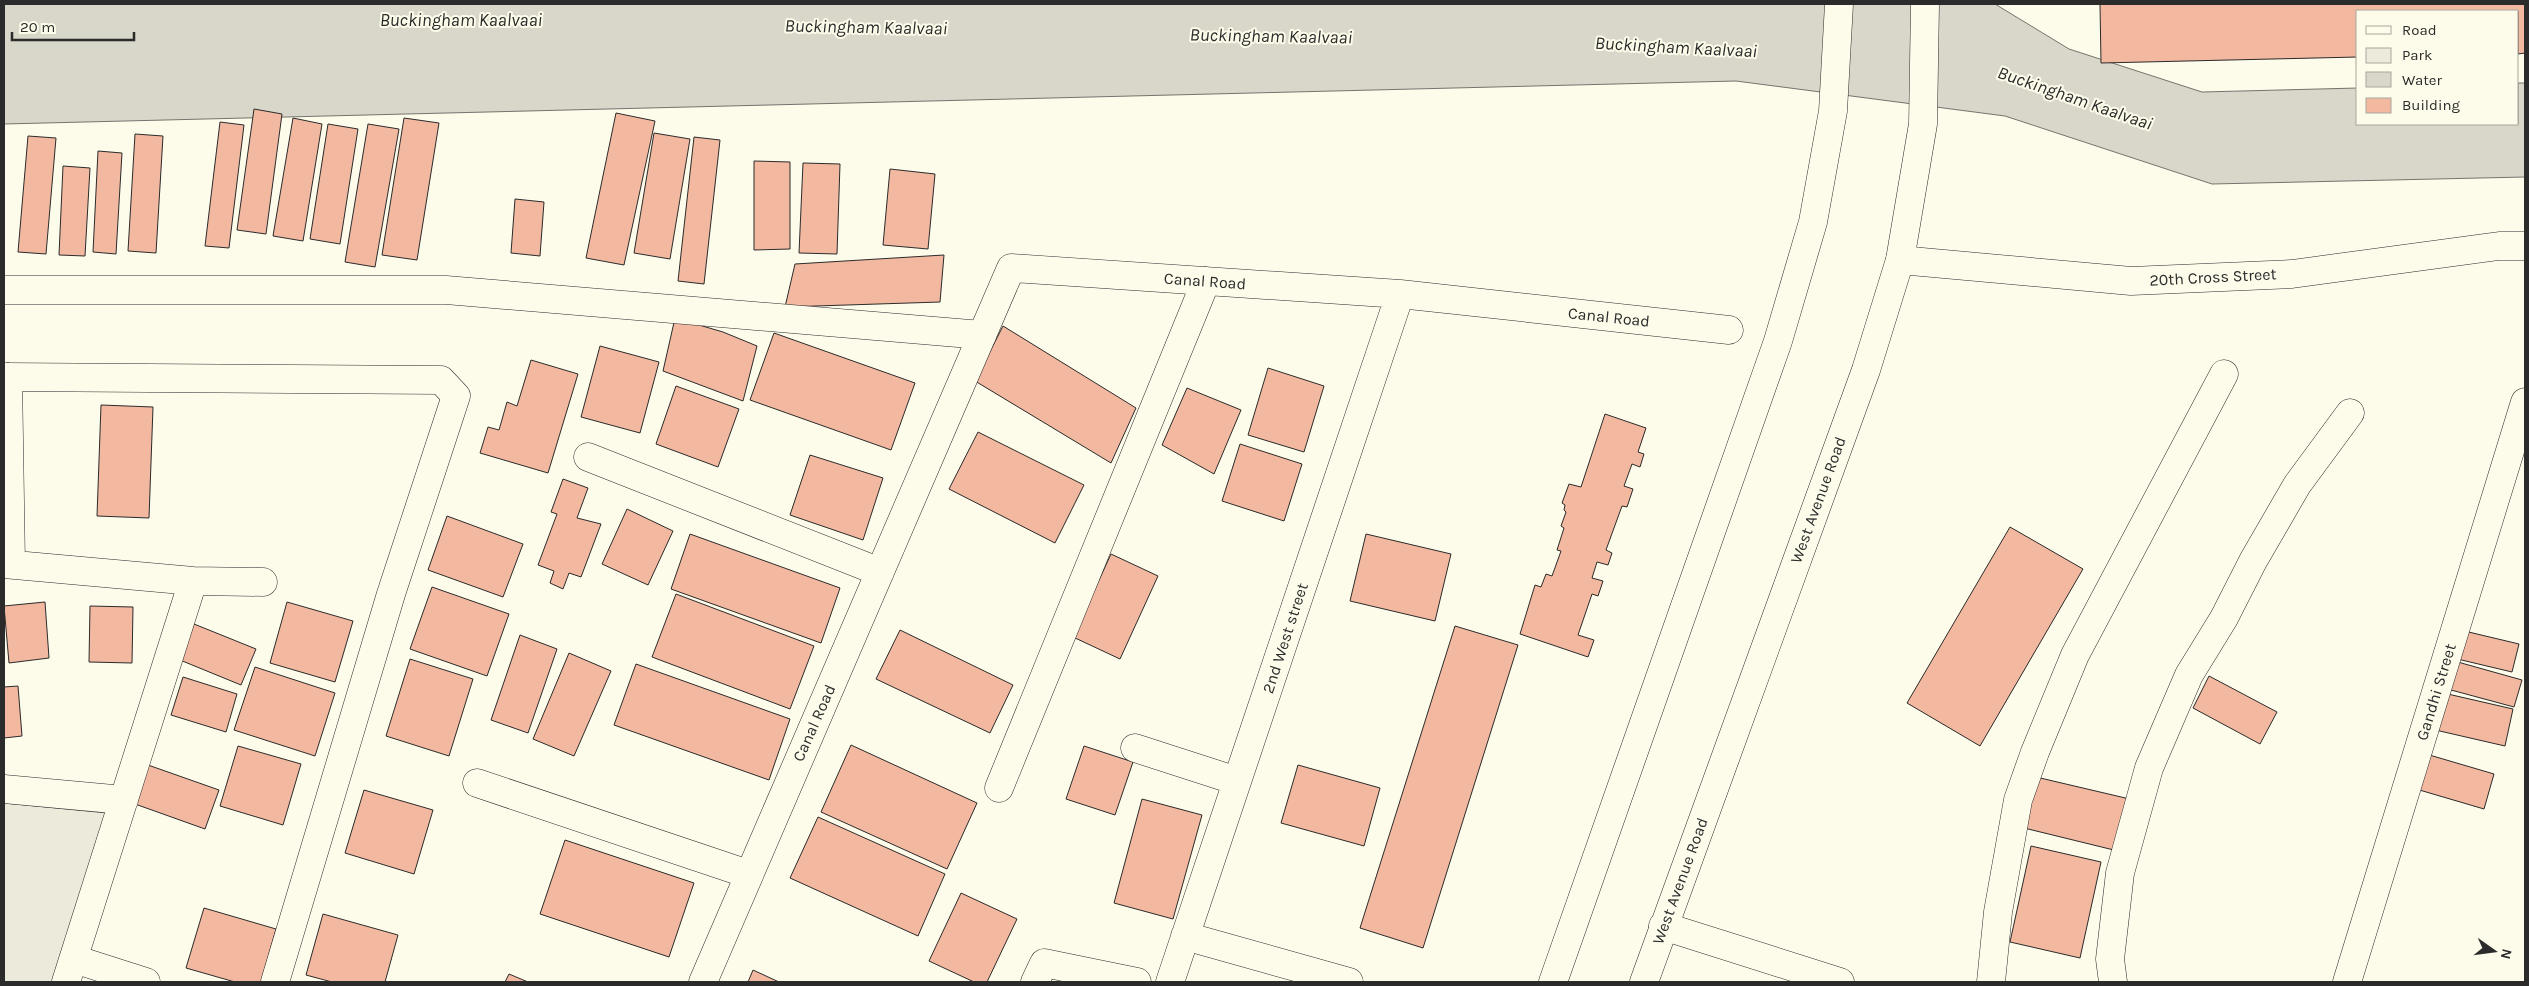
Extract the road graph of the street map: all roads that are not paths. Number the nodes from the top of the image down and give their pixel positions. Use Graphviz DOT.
graph roads {
  1 [pos="1839,4"];
  2 [pos="1925,4"];
  3 [pos="2525,246"];
  4 [pos="1900,260"];
  5 [pos="1206,281"];
  6 [pos="4,290"];
  7 [pos="1400,294"];
  8 [pos="1729,330"];
  9 [pos="982,335"];
  10 [pos="2224,374"];
  11 [pos="6,377"];
  12 [pos="2525,402"];
  13 [pos="2350,413"];
  14 [pos="588,457"];
  15 [pos="7,564"];
  16 [pos="880,572"];
  17 [pos="193,581"];
  18 [pos="263,582"];
  19 [pos="1135,748"];
  20 [pos="1238,781"];
  21 [pos="477,784"];
  22 [pos="999,788"];
  23 [pos="4,789"];
  24 [pos="124,800"];
  25 [pos="748,874"];
  26 [pos="1663,926"];
  27 [pos="1186,936"];
  28 [pos="70,971"];
  29 [pos="146,982"];
  30 [pos="276,982"];
  31 [pos="703,982"];
  32 [pos="1035,982"];
  33 [pos="1137,982"];
  34 [pos="1170,982"];
  35 [pos="1349,982"];
  36 [pos="1553,982"];
  37 [pos="1644,982"];
  38 [pos="1840,982"];
  39 [pos="1991,982"];
  40 [pos="2113,982"];
  41 [pos="2347,982"];
  1 -- 36 [label="street"];
  2 -- 4 [label="street, West Avenue Road"];
  3 -- 4 [label="street, 20th Cross Street"];
  4 -- 26 [label="street, West Avenue Road"];
  5 -- 7 [label="street, Canal Road"];
  5 -- 9 [label="street, Canal Road"];
  5 -- 22 [label="street"];
  6 -- 9 [label="street"];
  7 -- 8 [label="street, Canal Road"];
  7 -- 20 [label="street, 2nd West street"];
  9 -- 16 [label="street, Canal Road"];
  10 -- 39 [label="street"];
  11 -- 15 [label="street"];
  11 -- 30 [label="street"];
  12 -- 41 [label="street, Gandhi Street"];
  13 -- 40 [label="street"];
  14 -- 16 [label="street"];
  15 -- 17 [label="street"];
  16 -- 25 [label="street, Canal Road"];
  17 -- 18 [label="street"];
  17 -- 24 [label="street"];
  19 -- 20 [label="street"];
  20 -- 27 [label="street, 2nd West street"];
  21 -- 25 [label="street"];
  23 -- 24 [label="street"];
  24 -- 28 [label="street"];
  25 -- 31 [label="street, Canal Road"];
  26 -- 37 [label="street, West Avenue Road"];
  26 -- 38 [label="street"];
  27 -- 34 [label="street, 2nd West street"];
  27 -- 35 [label="street"];
  28 -- 29 [label="street"];
  32 -- 33 [label="street"];
}
